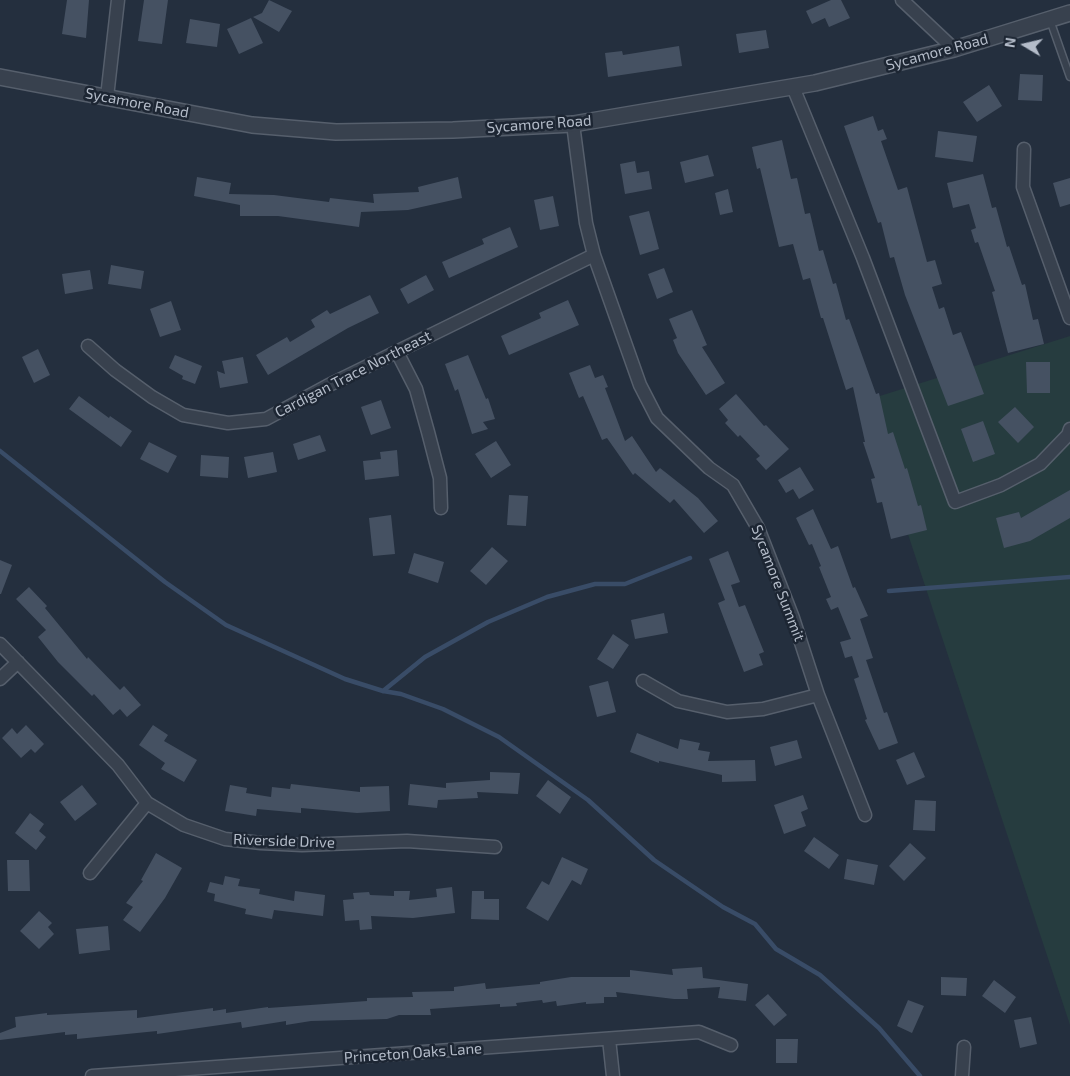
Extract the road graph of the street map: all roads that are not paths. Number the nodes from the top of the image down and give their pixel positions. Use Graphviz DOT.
graph roads {
  1 [pos="118,0"];
  2 [pos="902,0"];
  3 [pos="1070,13"];
  4 [pos="1050,20"];
  5 [pos="954,49"];
  6 [pos="0,77"];
  7 [pos="1070,77"];
  8 [pos="793,86"];
  9 [pos="106,97"];
  10 [pos="573,124"];
  11 [pos="1024,149"];
  12 [pos="594,255"];
  13 [pos="1070,318"];
  14 [pos="88,346"];
  15 [pos="397,352"];
  16 [pos="1070,429"];
  17 [pos="441,508"];
  18 [pos="0,644"];
  19 [pos="18,662"];
  20 [pos="0,680"];
  21 [pos="643,681"];
  22 [pos="818,695"];
  23 [pos="147,803"];
  24 [pos="865,815"];
  25 [pos="495,847"];
  26 [pos="90,873"];
  27 [pos="609,1039"];
  28 [pos="731,1045"];
  29 [pos="964,1047"];
  30 [pos="92,1076"];
  31 [pos="613,1076"];
  32 [pos="962,1076"];
  1 -- 9 [label="street"];
  2 -- 5 [label="street"];
  3 -- 4 [label="street, Sycamore Road"];
  4 -- 5 [label="street, Sycamore Road"];
  4 -- 7 [label="lane"];
  5 -- 8 [label="street, Sycamore Road"];
  6 -- 9 [label="street, Sycamore Road"];
  8 -- 10 [label="street, Sycamore Road"];
  8 -- 16 [label="street"];
  9 -- 10 [label="street, Sycamore Road"];
  10 -- 12 [label="street, Sycamore Summit"];
  11 -- 13 [label="street"];
  12 -- 15 [label="street, Cardigan Trace Northeast"];
  12 -- 22 [label="street, Sycamore Summit"];
  14 -- 15 [label="street, Cardigan Trace Northeast"];
  15 -- 17 [label="street"];
  18 -- 19 [label="street, Riverside Drive"];
  19 -- 20 [label="street"];
  19 -- 23 [label="street, Riverside Drive"];
  21 -- 22 [label="street"];
  22 -- 24 [label="street, Sycamore Summit"];
  23 -- 25 [label="street, Riverside Drive"];
  23 -- 26 [label="street"];
  27 -- 28 [label="street, Princeton Oaks Lane"];
  27 -- 30 [label="street, Princeton Oaks Lane"];
  27 -- 31 [label="street"];
  29 -- 32 [label="street"];
}
